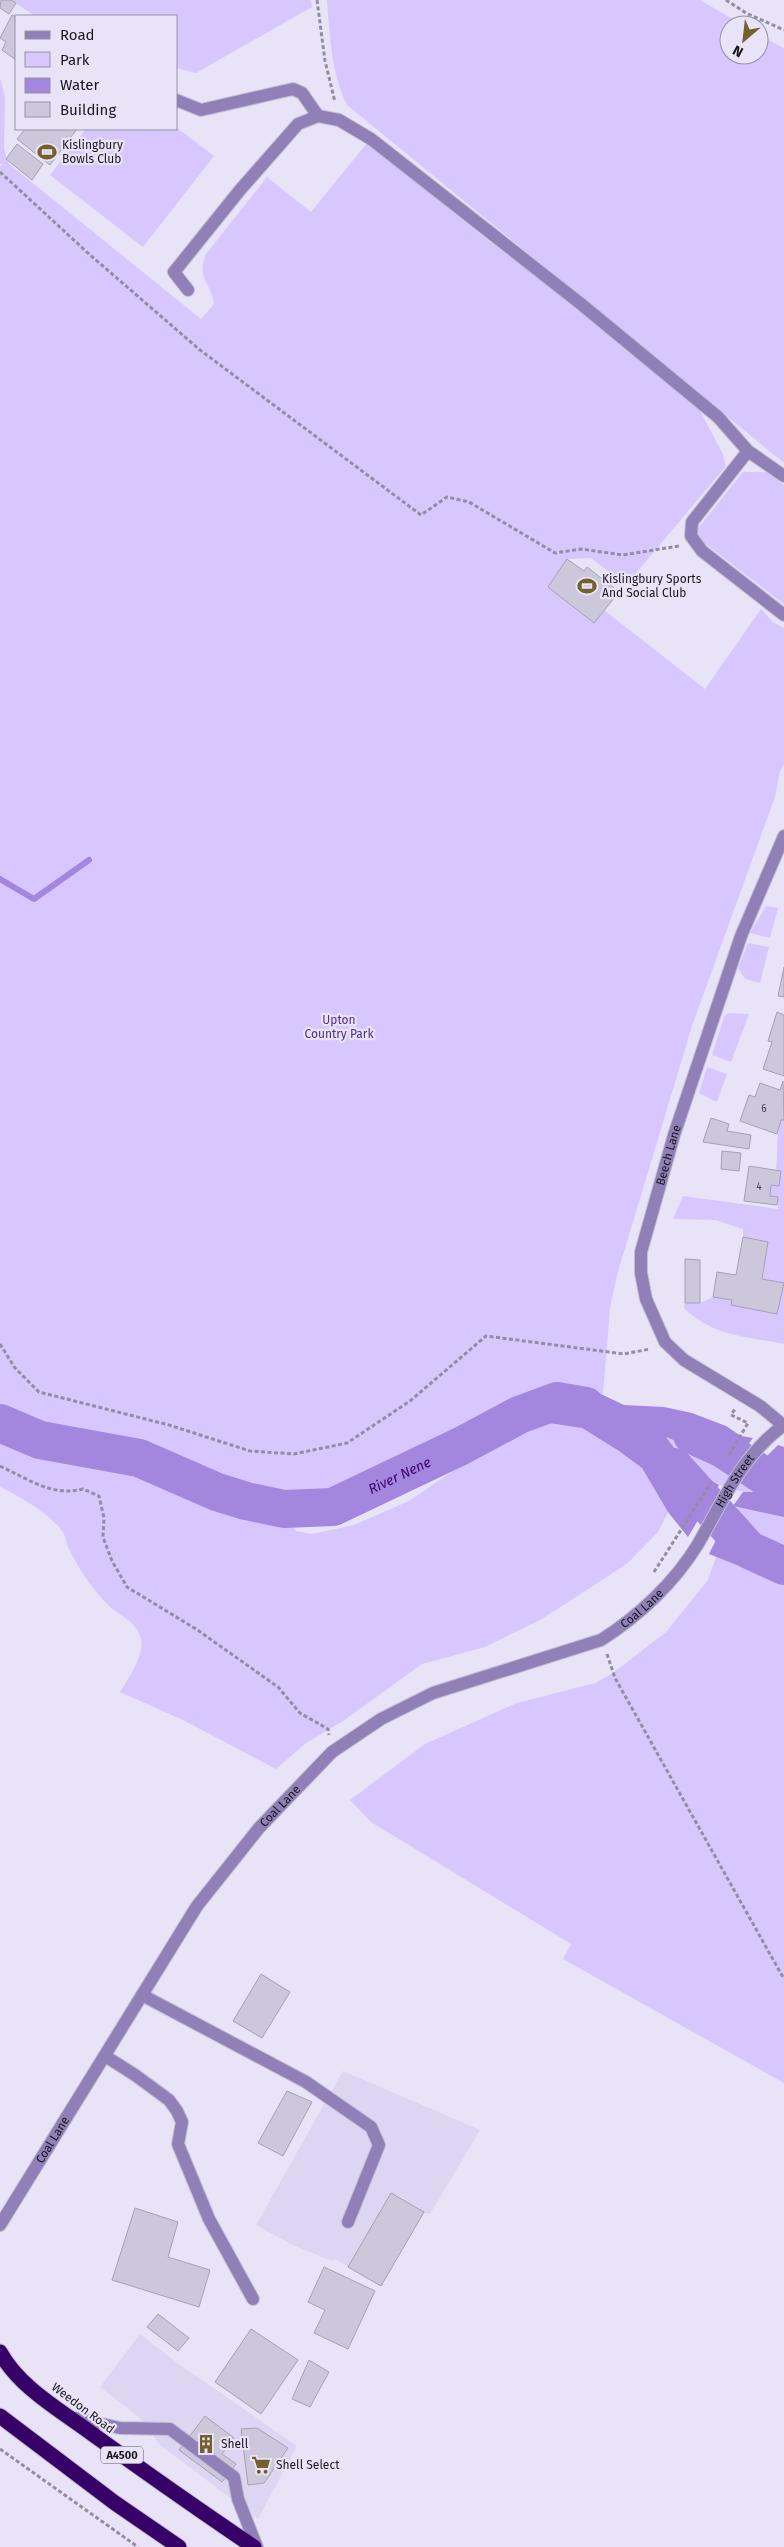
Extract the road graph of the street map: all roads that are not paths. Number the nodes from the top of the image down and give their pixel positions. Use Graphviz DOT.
graph roads {
  1 [pos="178,101"];
  2 [pos="318,116"];
  3 [pos="188,290"];
  4 [pos="748,451"];
  5 [pos="784,476"];
  6 [pos="784,615"];
  7 [pos="784,836"];
  8 [pos="784,1425"];
  9 [pos="697,1545"];
  10 [pos="142,1995"];
  11 [pos="105,2056"];
  12 [pos="348,2222"];
  13 [pos="0,2225"];
  14 [pos="254,2299"];
  15 [pos="0,2352"];
  16 [pos="0,2416"];
  17 [pos="69,2417"];
  18 [pos="179,2547"];
  19 [pos="255,2547"];
  1 -- 2 [label="street"];
  2 -- 3 [label="street"];
  2 -- 4 [label="street"];
  4 -- 5 [label="street"];
  4 -- 6 [label="street"];
  7 -- 8 [label="street, Beech Lane"];
  8 -- 9 [label="street, High Street"];
  9 -- 10 [label="street, Coal Lane"];
  10 -- 11 [label="street, Coal Lane"];
  10 -- 12 [label="street"];
  11 -- 13 [label="street, Coal Lane"];
  11 -- 14 [label="street"];
  15 -- 17 [label="highway, Weedon Road / A4500"];
  16 -- 18 [label="highway"];
  17 -- 19 [label="highway, Weedon Road / A4500"];
  17 -- 19 [label="street"];
}
